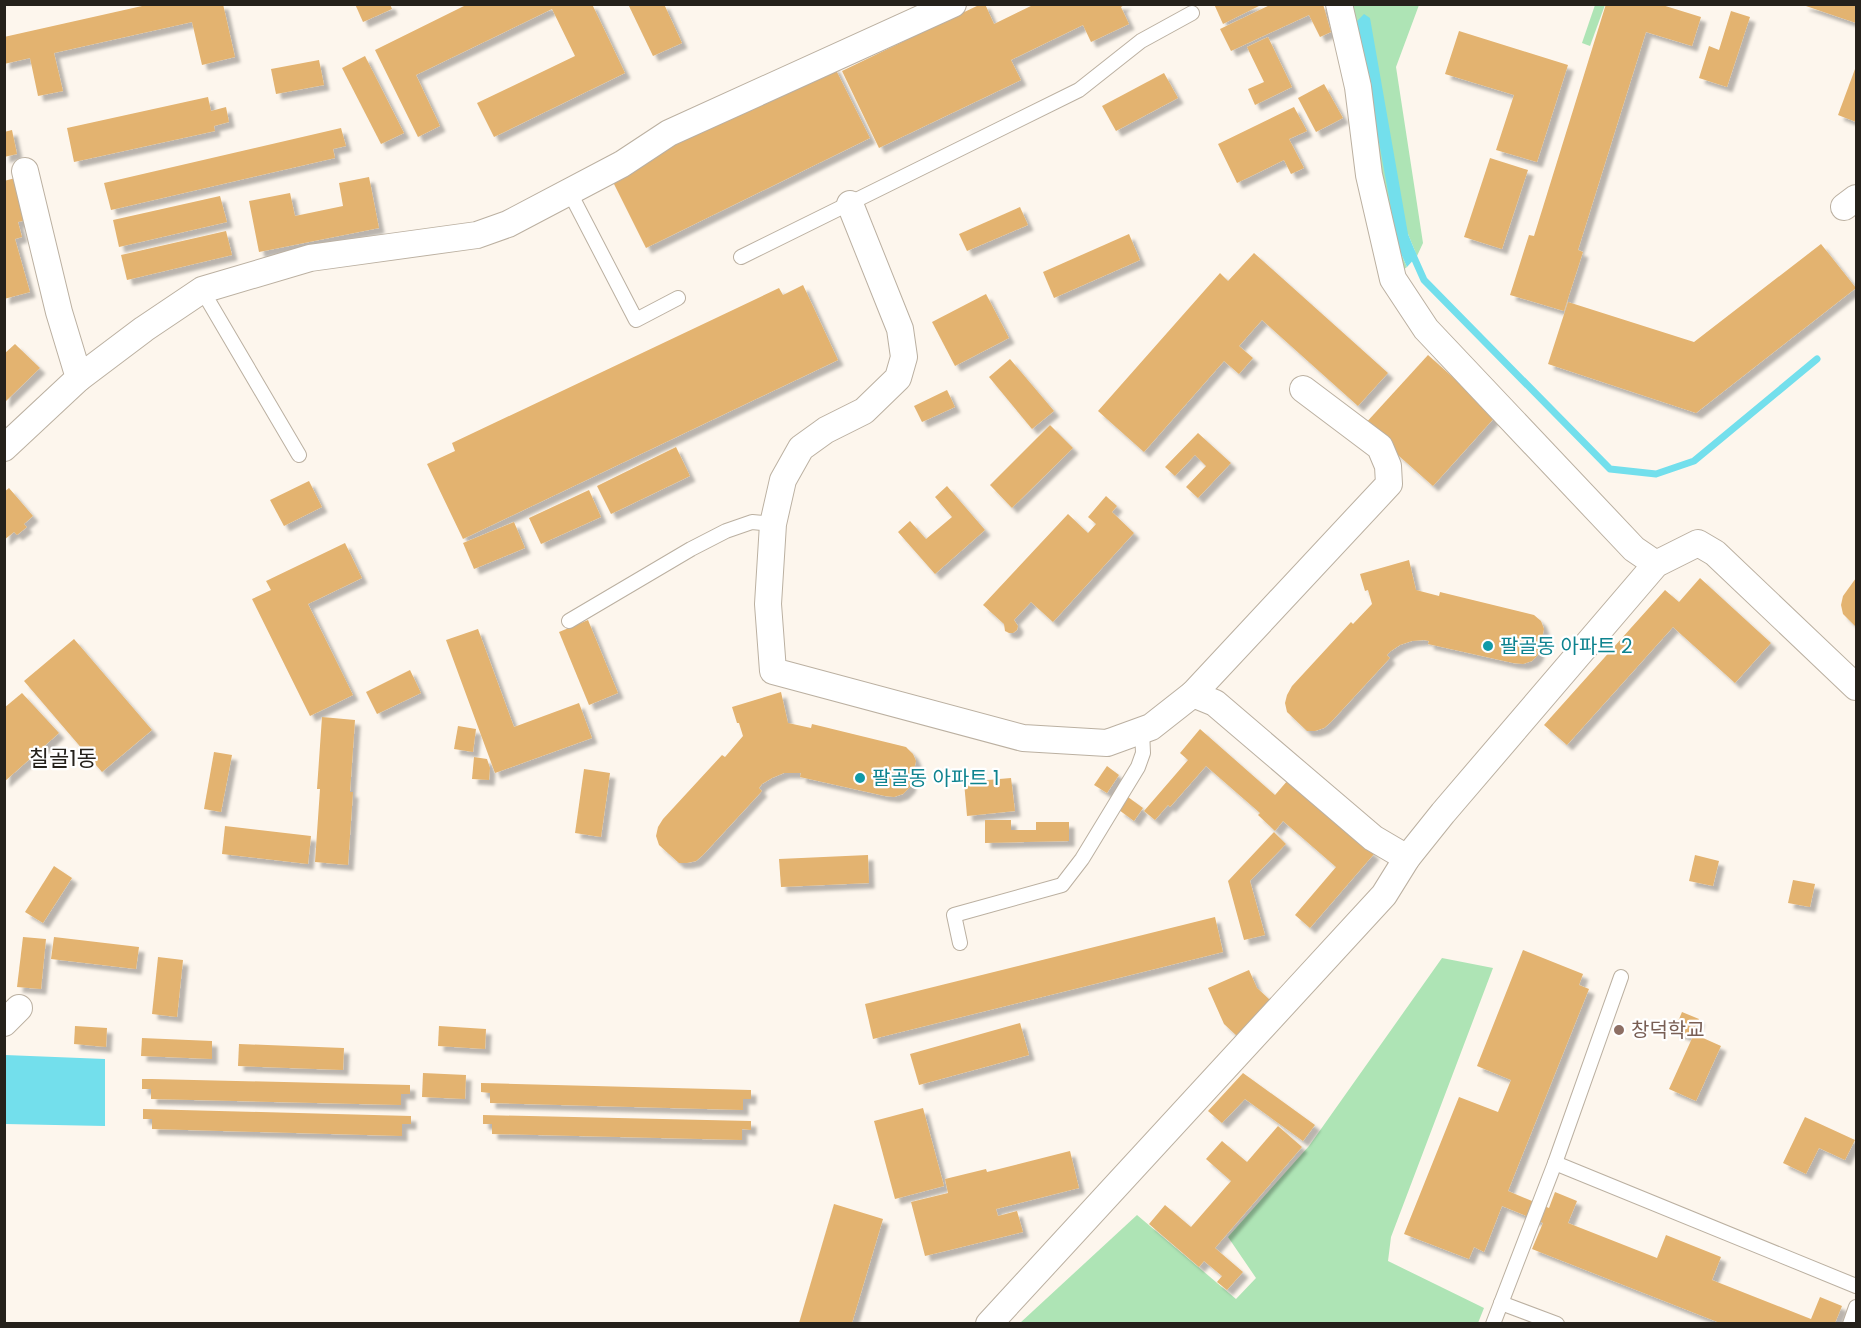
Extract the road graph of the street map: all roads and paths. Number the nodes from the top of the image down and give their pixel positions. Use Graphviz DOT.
graph roads {
  1 [pos="953,4"];
  2 [pos="1339,4"];
  3 [pos="1192,13"];
  4 [pos="24,171"];
  5 [pos="569,191"];
  6 [pos="850,204"];
  7 [pos="741,257"];
  8 [pos="202,291"];
  9 [pos="678,298"];
  10 [pos="80,378"];
  11 [pos="1303,389"];
  12 [pos="4,448"];
  13 [pos="299,455"];
  14 [pos="773,524"];
  15 [pos="1656,564"];
  16 [pos="569,621"];
  17 [pos="1857,687"];
  18 [pos="1193,694"];
  19 [pos="1142,731"];
  20 [pos="1407,858"];
  21 [pos="960,943"];
  22 [pos="1621,977"];
  23 [pos="1555,1163"];
  24 [pos="1857,1286"];
  25 [pos="1501,1303"];
  26 [pos="1857,1307"];
  27 [pos="989,1323"];
  28 [pos="1493,1323"];
  29 [pos="1557,1323"];
  30 [pos="1850,1323"];
  1 -- 5 [label="street"];
  2 -- 15 [label="street"];
  3 -- 6 [label="lane"];
  4 -- 10 [label="street"];
  5 -- 8 [label="street"];
  5 -- 9 [label="lane"];
  6 -- 7 [label="lane"];
  6 -- 14 [label="street"];
  8 -- 10 [label="street"];
  8 -- 13 [label="lane"];
  10 -- 12 [label="street"];
  11 -- 18 [label="street"];
  14 -- 16 [label="lane"];
  14 -- 19 [label="street"];
  15 -- 17 [label="street"];
  15 -- 20 [label="street"];
  18 -- 19 [label="street"];
  18 -- 20 [label="street"];
  19 -- 21 [label="lane"];
  20 -- 27 [label="street"];
  22 -- 23 [label="lane"];
  23 -- 24 [label="lane"];
  23 -- 25 [label="lane"];
  25 -- 28 [label="lane"];
  25 -- 29 [label="lane"];
  26 -- 30 [label="lane"];
}
